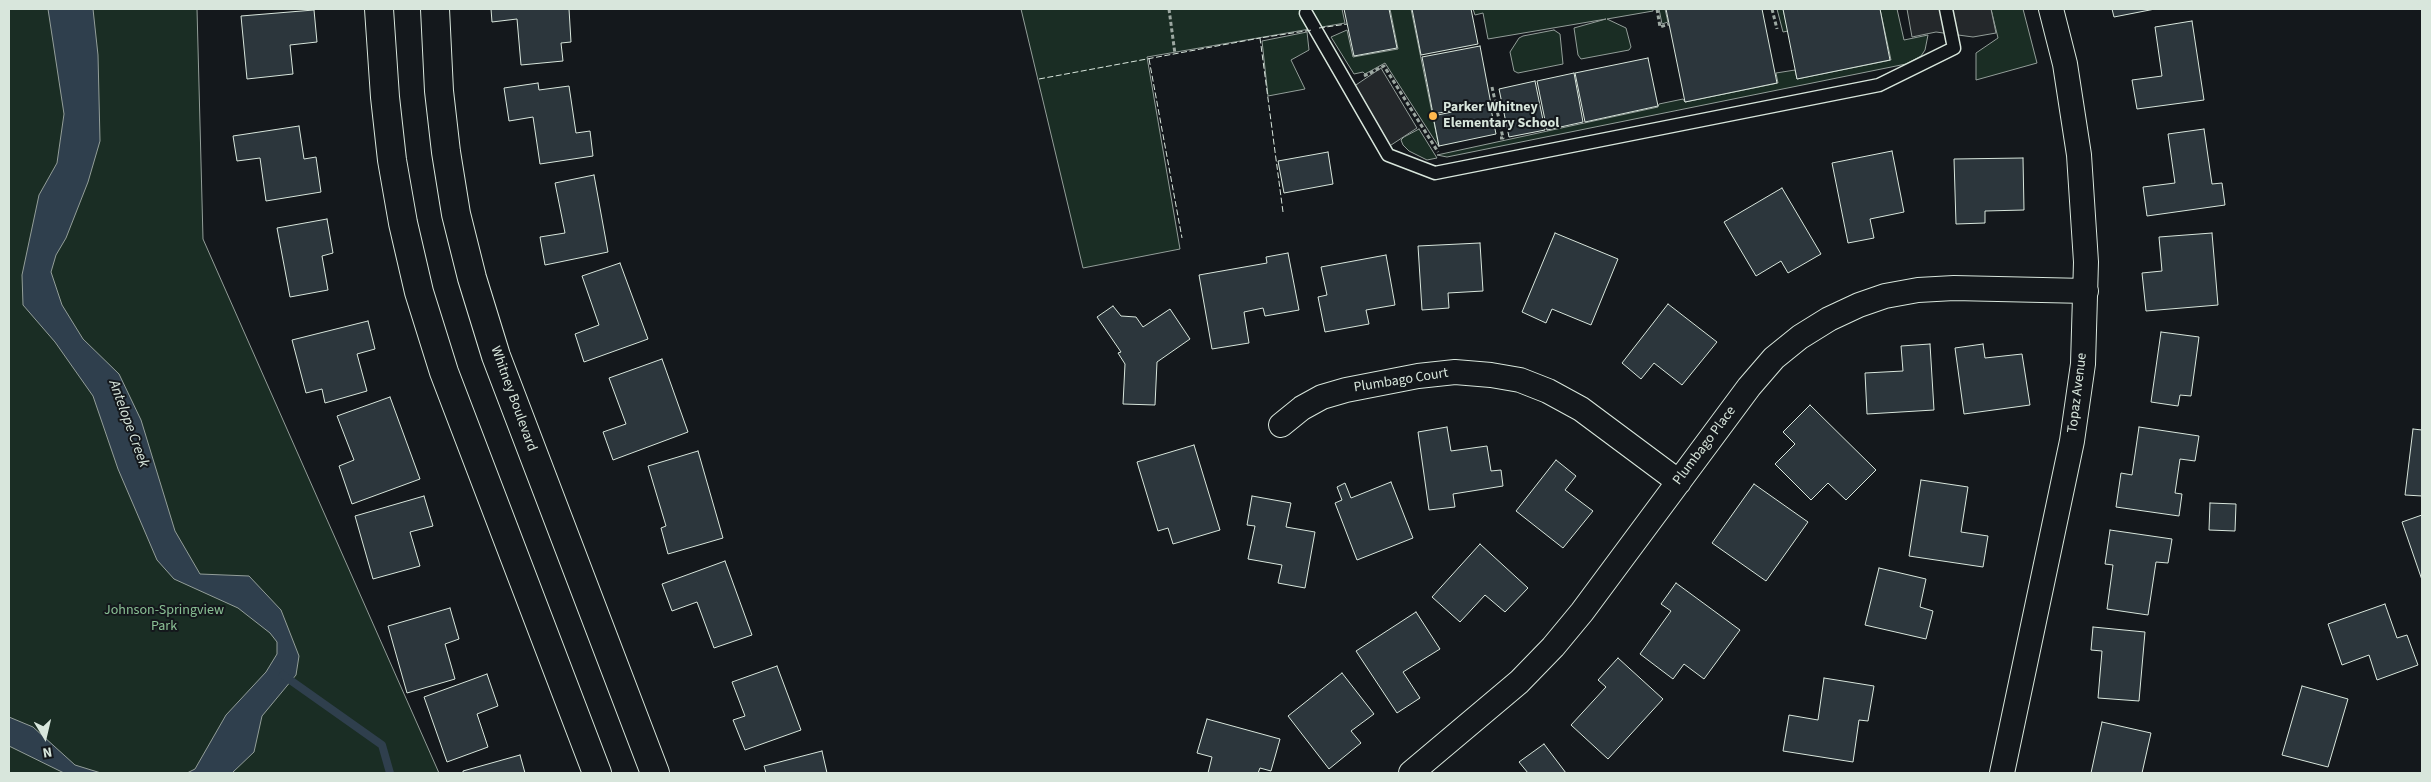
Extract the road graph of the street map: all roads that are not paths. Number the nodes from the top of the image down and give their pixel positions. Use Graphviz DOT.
graph roads {
  1 [pos="379,9"];
  2 [pos="435,9"];
  3 [pos="1946,9"];
  4 [pos="2051,9"];
  5 [pos="1306,13"];
  6 [pos="2086,292"];
  7 [pos="1281,425"];
  8 [pos="1679,482"];
  9 [pos="597,773"];
  10 [pos="655,773"];
  11 [pos="1411,773"];
  12 [pos="2002,773"];
  1 -- 9 [label="street"];
  2 -- 10 [label="street, Whitney Boulevard"];
  3 -- 5 [label="lane"];
  4 -- 6 [label="street, Topaz Avenue"];
  6 -- 8 [label="street, Plumbago Place"];
  6 -- 12 [label="street, Topaz Avenue"];
  7 -- 8 [label="street, Plumbago Court"];
  8 -- 11 [label="street, Plumbago Place"];
}
